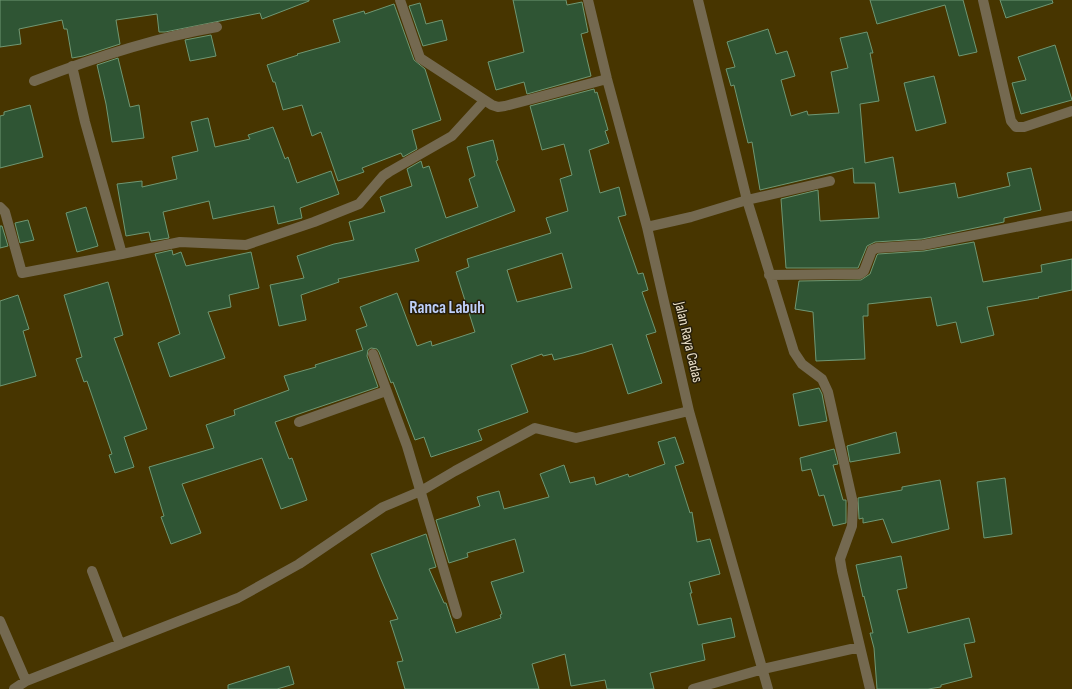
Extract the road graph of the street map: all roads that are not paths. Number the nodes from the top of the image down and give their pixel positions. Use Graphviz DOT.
graph roads {
  1 [pos="400,0"];
  2 [pos="588,0"];
  3 [pos="698,0"];
  4 [pos="983,0"];
  5 [pos="217,27"];
  6 [pos="72,66"];
  7 [pos="607,78"];
  8 [pos="34,81"];
  9 [pos="484,101"];
  10 [pos="1072,111"];
  11 [pos="830,181"];
  12 [pos="747,200"];
  13 [pos="0,207"];
  14 [pos="1072,216"];
  15 [pos="647,227"];
  16 [pos="122,254"];
  17 [pos="770,275"];
  18 [pos="373,354"];
  19 [pos="386,391"];
  20 [pos="689,411"];
  21 [pos="299,422"];
  22 [pos="421,491"];
  23 [pos="92,571"];
  24 [pos="457,614"];
  25 [pos="0,621"];
  26 [pos="120,644"];
  27 [pos="860,647"];
  28 [pos="763,669"];
  29 [pos="26,681"];
  30 [pos="14,689"];
  31 [pos="693,689"];
  32 [pos="768,689"];
  33 [pos="870,689"];
  1 -- 9 [label="street"];
  2 -- 7 [label="street, Jalan Raya Cadas"];
  3 -- 12 [label="street"];
  4 -- 10 [label="street"];
  5 -- 6 [label="street"];
  6 -- 8 [label="street"];
  6 -- 16 [label="street"];
  7 -- 9 [label="street"];
  7 -- 15 [label="street, Jalan Raya Cadas"];
  9 -- 16 [label="street"];
  11 -- 12 [label="street"];
  12 -- 15 [label="street"];
  12 -- 17 [label="street"];
  13 -- 16 [label="street"];
  14 -- 17 [label="street"];
  15 -- 20 [label="street, Jalan Raya Cadas"];
  17 -- 27 [label="street"];
  18 -- 19 [label="street"];
  19 -- 21 [label="street"];
  19 -- 22 [label="street"];
  20 -- 22 [label="street"];
  20 -- 28 [label="street, Jalan Raya Cadas"];
  22 -- 24 [label="street"];
  22 -- 26 [label="street"];
  23 -- 26 [label="street"];
  25 -- 29 [label="street"];
  26 -- 29 [label="street"];
  27 -- 28 [label="street"];
  27 -- 33 [label="street"];
  28 -- 31 [label="street"];
  28 -- 32 [label="street, Jalan Raya Cadas"];
  29 -- 30 [label="street"];
}
